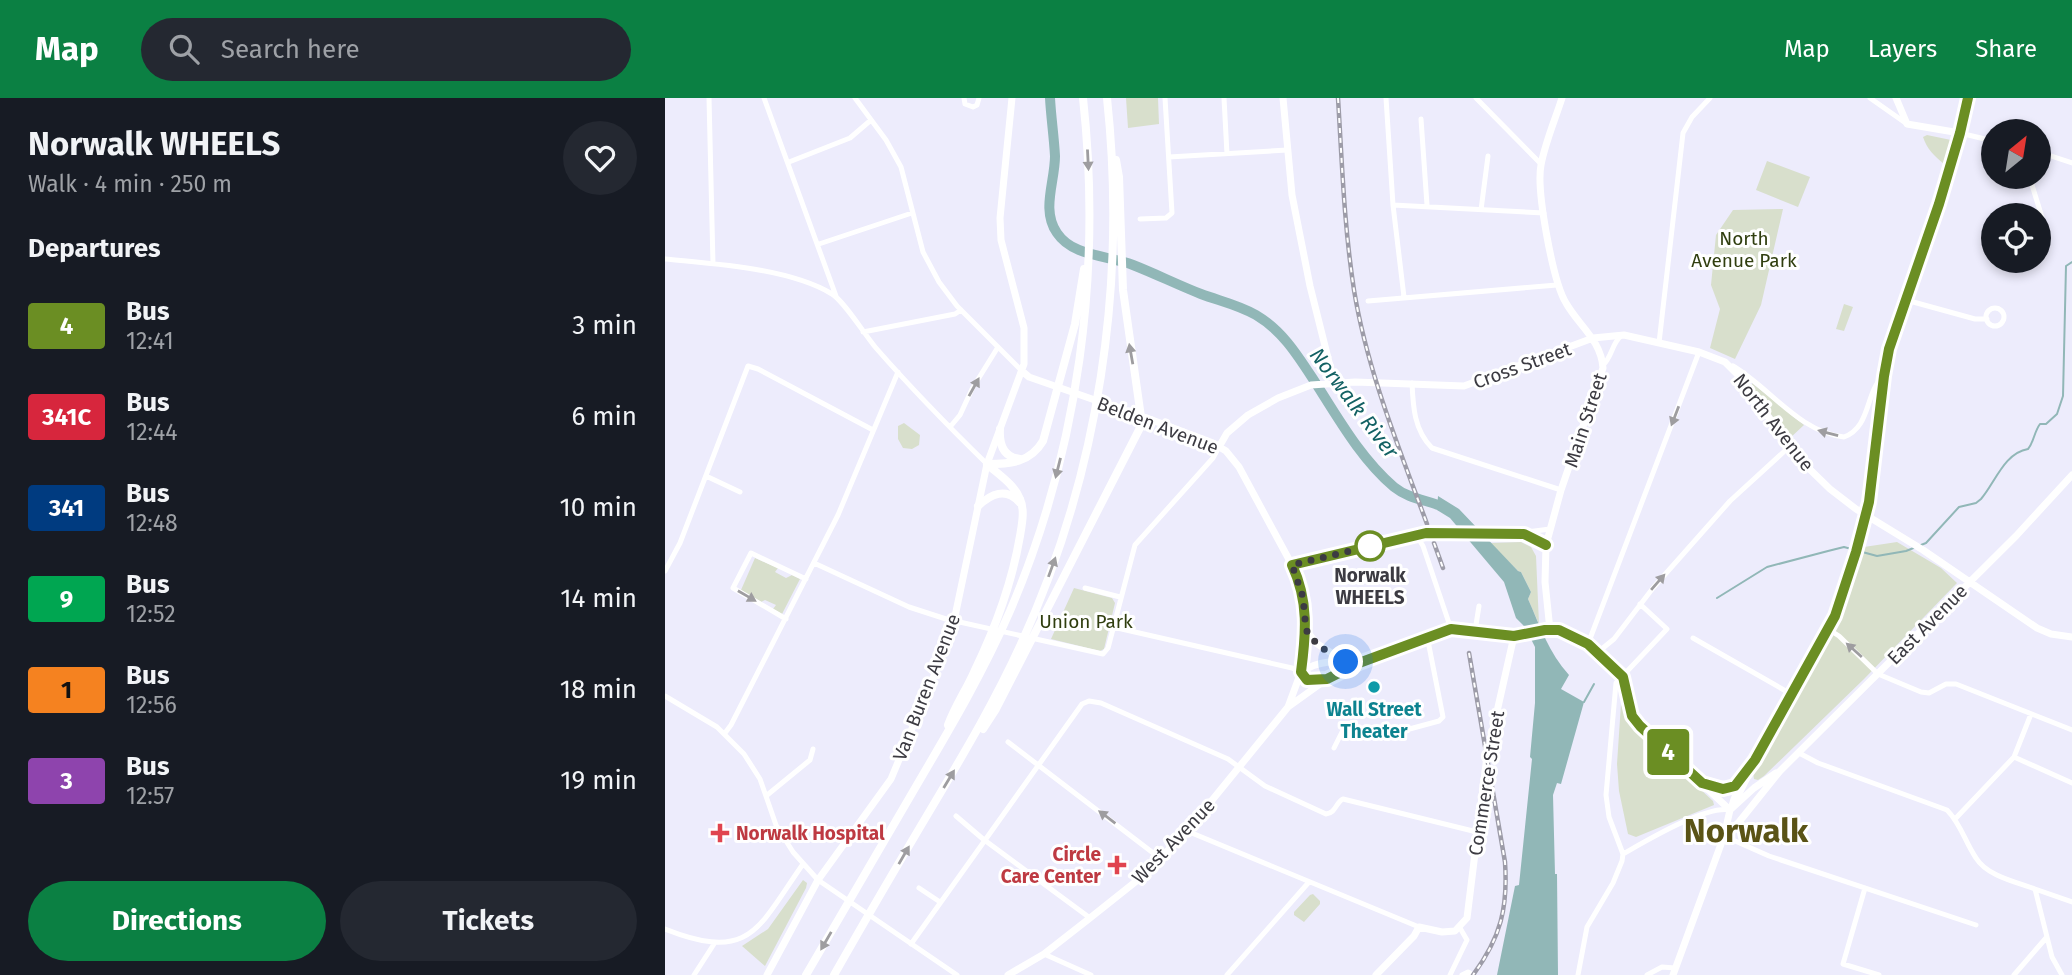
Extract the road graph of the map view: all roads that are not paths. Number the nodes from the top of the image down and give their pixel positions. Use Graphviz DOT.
graph roads {
  1 [pos="709,98"];
  2 [pos="764,98"];
  3 [pos="855,98"];
  4 [pos="964,98"];
  5 [pos="979,98"];
  6 [pos="1012,98"];
  7 [pos="1083,98"];
  8 [pos="1107,98"];
  9 [pos="1164,98"];
  10 [pos="1224,98"];
  11 [pos="1283,98"];
  12 [pos="1386,98"];
  13 [pos="1476,98"];
  14 [pos="1562,98"];
  15 [pos="1710,98"];
  16 [pos="1870,98"];
  17 [pos="1896,98"];
  18 [pos="1968,98"];
  19 [pos="1421,119"];
  20 [pos="871,120"];
  21 [pos="1907,124"];
  22 [pos="1960,133"];
  23 [pos="1981,138"];
  24 [pos="1287,150"];
  25 [pos="1227,154"];
  26 [pos="1488,156"];
  27 [pos="1169,157"];
  28 [pos="2051,157"];
  29 [pos="789,162"];
  30 [pos="2072,163"];
  31 [pos="1541,164"];
  32 [pos="1393,205"];
  33 [pos="1427,205"];
  34 [pos="1481,211"];
  35 [pos="912,213"];
  36 [pos="1544,214"];
  37 [pos="1140,219"];
  38 [pos="1117,231"];
  39 [pos="819,244"];
  40 [pos="665,259"];
  41 [pos="713,264"];
  42 [pos="1086,275"];
  43 [pos="1557,285"];
  44 [pos="836,296"];
  45 [pos="1404,297"];
  46 [pos="1906,300"];
  47 [pos="1368,301"];
  48 [pos="961,310"];
  49 [pos="1987,318"];
  50 [pos="863,332"];
  51 [pos="1623,335"];
  52 [pos="1593,338"];
  53 [pos="1659,343"];
  54 [pos="998,347"];
  55 [pos="1699,352"];
  56 [pos="1725,362"];
  57 [pos="1603,365"];
  58 [pos="1022,371"];
  59 [pos="898,372"];
  60 [pos="1884,376"];
  61 [pos="1334,382"];
  62 [pos="1412,383"];
  63 [pos="1142,417"];
  64 [pos="950,427"];
  65 [pos="1000,429"];
  66 [pos="873,430"];
  67 [pos="1220,447"];
  68 [pos="1789,447"];
  69 [pos="1026,458"];
  70 [pos="988,464"];
  71 [pos="2072,475"];
  72 [pos="706,477"];
  73 [pos="1562,490"];
  74 [pos="740,492"];
  75 [pos="978,506"];
  76 [pos="1023,508"];
  77 [pos="1866,515"];
  78 [pos="1550,529"];
  79 [pos="1524,534"];
  80 [pos="1416,535"];
  81 [pos="1546,545"];
  82 [pos="814,563"];
  83 [pos="1292,565"];
  84 [pos="665,571"];
  85 [pos="806,579"];
  86 [pos="1970,582"];
  87 [pos="1085,588"];
  88 [pos="1120,597"];
  89 [pos="1640,604"];
  90 [pos="1479,606"];
  91 [pos="786,619"];
  92 [pos="954,621"];
  93 [pos="999,624"];
  94 [pos="1113,627"];
  95 [pos="1451,629"];
  96 [pos="1828,629"];
  97 [pos="1306,630"];
  98 [pos="1547,630"];
  99 [pos="1475,631"];
  100 [pos="1031,632"];
  101 [pos="1427,636"];
  102 [pos="1514,636"];
  103 [pos="2072,637"];
  104 [pos="1693,638"];
  105 [pos="1588,644"];
  106 [pos="1598,652"];
  107 [pos="1346,662"];
  108 [pos="1359,663"];
  109 [pos="1301,672"];
  110 [pos="1878,674"];
  111 [pos="1623,677"];
  112 [pos="1327,679"];
  113 [pos="1791,695"];
  114 [pos="665,696"];
  115 [pos="1288,707"];
  116 [pos="2031,713"];
  117 [pos="2072,730"];
  118 [pos="725,733"];
  119 [pos="1008,742"];
  120 [pos="1334,748"];
  121 [pos="813,749"];
  122 [pos="1799,753"];
  123 [pos="2014,757"];
  124 [pos="1038,765"];
  125 [pos="1751,765"];
  126 [pos="1240,766"];
  127 [pos="1780,771"];
  128 [pos="1742,778"];
  129 [pos="1702,783"];
  130 [pos="2072,783"];
  131 [pos="1762,794"];
  132 [pos="766,796"];
  133 [pos="1730,810"];
  134 [pos="956,816"];
  135 [pos="1955,818"];
  136 [pos="1187,831"];
  137 [pos="1477,832"];
  138 [pos="1724,836"];
  139 [pos="983,839"];
  140 [pos="1623,854"];
  141 [pos="1161,859"];
  142 [pos="803,864"];
  143 [pos="818,880"];
  144 [pos="1309,882"];
  145 [pos="919,888"];
  146 [pos="1865,888"];
  147 [pos="2035,889"];
  148 [pos="940,902"];
  149 [pos="2072,902"];
  150 [pos="1090,918"];
  151 [pos="1976,925"];
  152 [pos="1419,928"];
  153 [pos="1460,928"];
  154 [pos="665,929"];
  155 [pos="2046,938"];
  156 [pos="714,944"];
  157 [pos="911,944"];
  158 [pos="1044,954"];
  159 [pos="1674,973"];
  160 [pos="694,975"];
  161 [pos="767,975"];
  162 [pos="806,975"];
  163 [pos="834,975"];
  164 [pos="957,975"];
  165 [pos="1008,975"];
  166 [pos="1091,975"];
  167 [pos="1227,975"];
  168 [pos="1376,975"];
  169 [pos="1450,975"];
  170 [pos="1462,975"];
  171 [pos="1473,975"];
  172 [pos="1579,975"];
  173 [pos="1647,975"];
  174 [pos="1879,975"];
  175 [pos="2014,975"];
  176 [pos="2062,975"];
  1 -- 41 [label="street"];
  2 -- 29 [label="street"];
  3 -- 20 [label="street"];
  4 -- 5 [label="street"];
  6 -- 58 [label="main road, Van Buren Avenue"];
  7 -- 42 [label="highway, one-way"];
  8 -- 38 [label="highway"];
  9 -- 27 [label="street"];
  10 -- 25 [label="street"];
  11 -- 24 [label="main road"];
  12 -- 32 [label="street"];
  13 -- 31 [label="street"];
  14 -- 31 [label="main road, Main Street"];
  15 -- 53 [label="street"];
  16 -- 21 [label="street"];
  17 -- 21 [label="main road"];
  18 -- 22 [label="main road"];
  19 -- 33 [label="street"];
  20 -- 29 [label="street"];
  20 -- 35 [label="street"];
  21 -- 22 [label="main road"];
  22 -- 23 [label="street"];
  22 -- 46 [label="main road"];
  24 -- 25 [label="street"];
  24 -- 61 [label="main road"];
  25 -- 27 [label="street"];
  26 -- 34 [label="street"];
  27 -- 37 [label="street"];
  28 -- 30 [label="street"];
  29 -- 39 [label="street"];
  31 -- 36 [label="main road, Main Street"];
  32 -- 33 [label="street"];
  32 -- 45 [label="street"];
  33 -- 34 [label="street"];
  34 -- 36 [label="street"];
  35 -- 39 [label="street"];
  35 -- 48 [label="street"];
  36 -- 43 [label="main road, Main Street"];
  63 -- 38 [label="highway, one-way"];
  100 -- 38 [label="highway, one-way"];
  39 -- 44 [label="street"];
  40 -- 41 [label="street"];
  41 -- 44 [label="street"];
  42 -- 69 [label="highway"];
  42 -- 93 [label="highway, one-way"];
  43 -- 45 [label="street"];
  43 -- 52 [label="main road, Main Street"];
  44 -- 50 [label="street"];
  45 -- 47 [label="street"];
  46 -- 49 [label="street"];
  46 -- 60 [label="main road"];
  48 -- 50 [label="street"];
  48 -- 54 [label="street"];
  50 -- 59 [label="street"];
  51 -- 52 [label="main road, North Avenue"];
  51 -- 53 [label="main road, North Avenue"];
  51 -- 57 [label="street"];
  52 -- 57 [label="main road, Main Street"];
  52 -- 62 [label="main road, Cross Street"];
  53 -- 55 [label="main road, North Avenue"];
  54 -- 58 [label="street"];
  64 -- 54 [label="street, one-way"];
  55 -- 56 [label="main road, North Avenue"];
  55 -- 105 [label="street, one-way"];
  60 -- 56 [label="street, one-way"];
  56 -- 68 [label="main road, North Avenue"];
  57 -- 73 [label="main road, Main Street"];
  58 -- 63 [label="main road, Belden Avenue"];
  58 -- 65 [label="main road, Van Buren Avenue"];
  59 -- 64 [label="street"];
  59 -- 66 [label="street"];
  60 -- 77 [label="main road"];
  61 -- 62 [label="main road, Cross Street"];
  61 -- 67 [label="main road, Cross Street"];
  62 -- 73 [label="street"];
  63 -- 67 [label="main road, Belden Avenue"];
  63 -- 100 [label="highway"];
  64 -- 70 [label="street"];
  65 -- 69 [label="highway"];
  65 -- 70 [label="main road, Van Buren Avenue"];
  66 -- 72 [label="street"];
  66 -- 82 [label="street"];
  67 -- 83 [label="main road, Belden Avenue"];
  67 -- 88 [label="street"];
  68 -- 77 [label="main road, North Avenue"];
  89 -- 68 [label="street, one-way"];
  69 -- 70 [label="highway"];
  70 -- 75 [label="main road, Van Buren Avenue"];
  70 -- 76 [label="highway"];
  71 -- 86 [label="main road, East Avenue"];
  72 -- 74 [label="street"];
  72 -- 84 [label="street"];
  73 -- 78 [label="main road, Main Street"];
  75 -- 76 [label="highway"];
  75 -- 92 [label="main road, Van Buren Avenue"];
  76 -- 93 [label="highway"];
  77 -- 86 [label="main road, North Avenue"];
  77 -- 96 [label="street"];
  78 -- 79 [label="street"];
  78 -- 81 [label="main road, Main Street"];
  79 -- 80 [label="street"];
  79 -- 81 [label="street"];
  80 -- 83 [label="street"];
  80 -- 95 [label="street"];
  81 -- 98 [label="main road, Main Street"];
  82 -- 85 [label="street"];
  82 -- 92 [label="street"];
  83 -- 97 [label="main road, Belden Avenue"];
  85 -- 91 [label="street"];
  85 -- 91 [label="street, one-way"];
  86 -- 103 [label="main road, North Avenue"];
  86 -- 110 [label="main road, East Avenue"];
  87 -- 88 [label="street"];
  88 -- 94 [label="street"];
  89 -- 106 [label="street"];
  89 -- 111 [label="street"];
  90 -- 99 [label="street"];
  91 -- 118 [label="street"];
  92 -- 94 [label="street"];
  92 -- 143 [label="main road, Van Buren Avenue"];
  93 -- 162 [label="highway, one-way"];
  94 -- 109 [label="street"];
  95 -- 99 [label="main road"];
  95 -- 101 [label="main road"];
  110 -- 96 [label="street, one-way"];
  96 -- 113 [label="street"];
  97 -- 107 [label="main road"];
  97 -- 109 [label="main road, Belden Avenue"];
  98 -- 102 [label="main road"];
  98 -- 105 [label="main road"];
  99 -- 102 [label="main road"];
  163 -- 100 [label="highway, one-way"];
  101 -- 108 [label="main road"];
  101 -- 120 [label="street"];
  102 -- 137 [label="main road, Commerce Street"];
  104 -- 113 [label="street"];
  105 -- 106 [label="main road"];
  106 -- 111 [label="main road"];
  107 -- 108 [label="main road"];
  107 -- 109 [label="main road"];
  108 -- 112 [label="main road"];
  109 -- 112 [label="main road"];
  109 -- 115 [label="main road, West Avenue"];
  110 -- 116 [label="street"];
  110 -- 122 [label="main road, East Avenue"];
  111 -- 129 [label="main road"];
  111 -- 140 [label="street"];
  112 -- 115 [label="main road"];
  113 -- 125 [label="street"];
  114 -- 118 [label="street"];
  115 -- 126 [label="main road, West Avenue"];
  116 -- 117 [label="street"];
  116 -- 123 [label="street"];
  118 -- 132 [label="street"];
  119 -- 124 [label="street"];
  121 -- 132 [label="street"];
  122 -- 127 [label="main road, East Avenue"];
  122 -- 135 [label="street"];
  123 -- 130 [label="street"];
  123 -- 135 [label="street"];
  124 -- 126 [label="street"];
  124 -- 139 [label="street"];
  141 -- 124 [label="street, one-way"];
  125 -- 128 [label="street"];
  125 -- 133 [label="street"];
  126 -- 136 [label="main road, West Avenue"];
  126 -- 137 [label="street"];
  127 -- 131 [label="main road, East Avenue"];
  127 -- 133 [label="main road, East Avenue"];
  128 -- 129 [label="main road"];
  128 -- 133 [label="street"];
  129 -- 133 [label="main road"];
  131 -- 133 [label="main road, East Avenue"];
  131 -- 138 [label="main road, East Avenue"];
  132 -- 142 [label="street"];
  133 -- 138 [label="main road, East Avenue"];
  133 -- 140 [label="street"];
  134 -- 139 [label="street"];
  135 -- 147 [label="street"];
  136 -- 141 [label="main road, West Avenue"];
  136 -- 144 [label="street"];
  137 -- 153 [label="main road, Commerce Street"];
  138 -- 146 [label="street"];
  138 -- 159 [label="main road, East Avenue"];
  139 -- 148 [label="street"];
  139 -- 150 [label="street"];
  140 -- 172 [label="street"];
  141 -- 150 [label="main road, West Avenue"];
  142 -- 143 [label="street"];
  142 -- 156 [label="street"];
  143 -- 157 [label="street"];
  143 -- 161 [label="main road, Van Buren Avenue"];
  144 -- 152 [label="street"];
  144 -- 167 [label="street"];
  145 -- 148 [label="street"];
  146 -- 151 [label="street"];
  146 -- 174 [label="street"];
  147 -- 149 [label="street"];
  147 -- 155 [label="street"];
  148 -- 157 [label="street"];
  150 -- 158 [label="main road, West Avenue"];
  152 -- 153 [label="main road"];
  152 -- 168 [label="main road"];
  153 -- 169 [label="street"];
  154 -- 156 [label="street"];
  155 -- 175 [label="street"];
  155 -- 176 [label="street"];
  156 -- 160 [label="street"];
  157 -- 164 [label="street"];
  158 -- 165 [label="main road, West Avenue"];
  158 -- 166 [label="street"];
  159 -- 173 [label="street"];
  170 -- 171 [label="street"];
}
